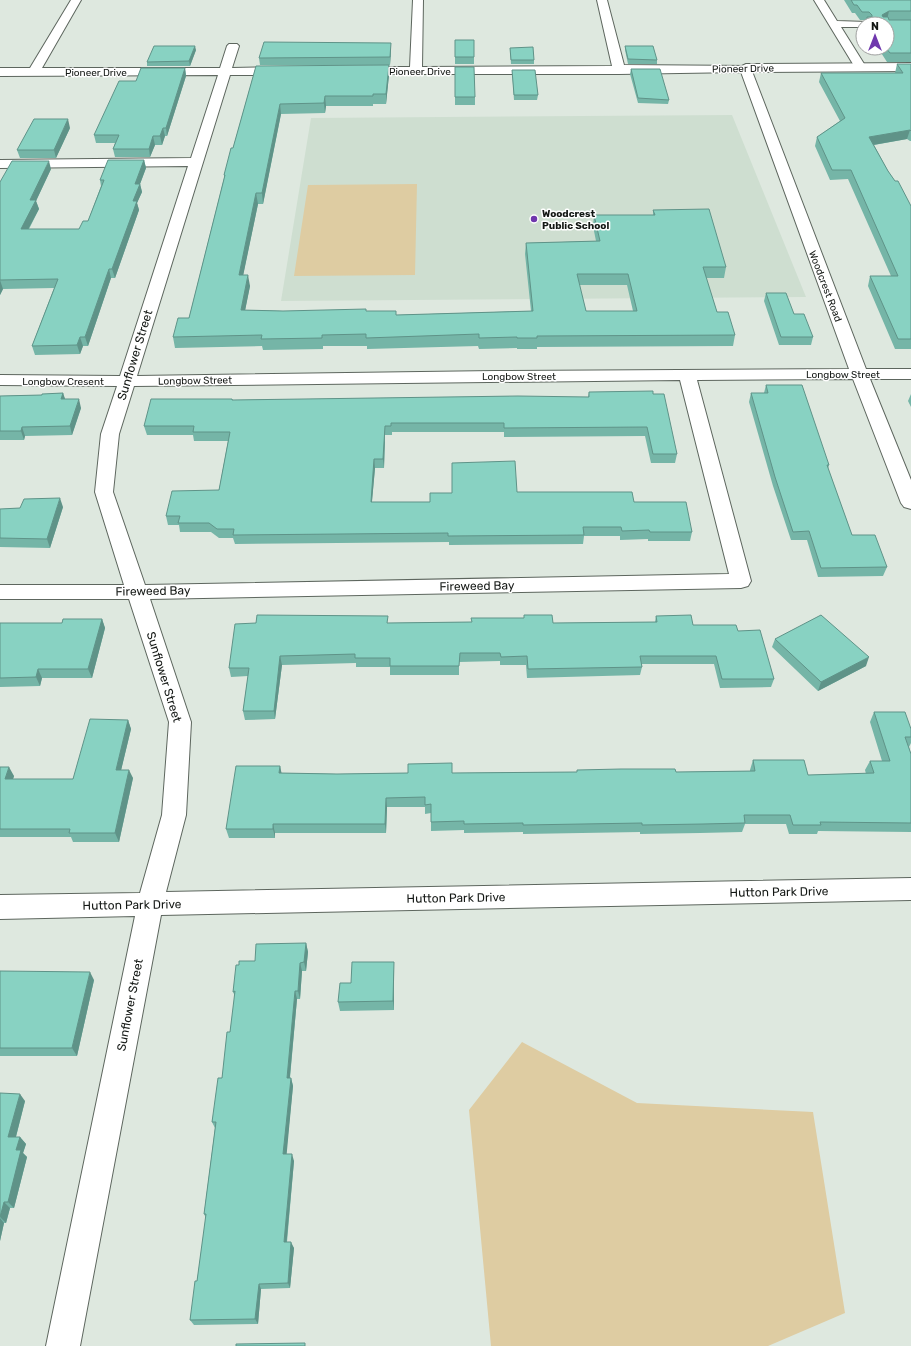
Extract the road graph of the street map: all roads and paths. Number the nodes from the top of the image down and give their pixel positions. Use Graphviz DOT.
graph roads {
  1 [pos="76,0"];
  2 [pos="418,0"];
  3 [pos="602,0"];
  4 [pos="819,0"];
  5 [pos="834,24"];
  6 [pos="855,24"];
  7 [pos="233,46"];
  8 [pos="860,67"];
  9 [pos="911,67"];
  10 [pos="746,68"];
  11 [pos="619,70"];
  12 [pos="225,71"];
  13 [pos="296,71"];
  14 [pos="351,71"];
  15 [pos="416,71"];
  16 [pos="0,72"];
  17 [pos="34,72"];
  18 [pos="196,162"];
  19 [pos="0,164"];
  20 [pos="859,374"];
  21 [pos="911,374"];
  22 [pos="687,375"];
  23 [pos="0,380"];
  24 [pos="126,381"];
  25 [pos="911,503"];
  26 [pos="0,592"];
  27 [pos="137,592"];
  28 [pos="911,889"];
  29 [pos="150,905"];
  30 [pos="0,906"];
  31 [pos="63,1346"];
  1 -- 17 [label="street"];
  2 -- 15 [label="street"];
  3 -- 11 [label="street"];
  4 -- 5 [label="street"];
  5 -- 6 [label="street"];
  5 -- 8 [label="street"];
  7 -- 12 [label="street, Sunflower Street"];
  8 -- 9 [label="street, Pioneer Drive"];
  8 -- 10 [label="street, Pioneer Drive"];
  10 -- 11 [label="street, Pioneer Drive"];
  10 -- 20 [label="street, Woodcrest Road"];
  11 -- 15 [label="street, Pioneer Drive"];
  12 -- 13 [label="street, Pioneer Drive"];
  12 -- 17 [label="street, Pioneer Drive"];
  12 -- 18 [label="street, Sunflower Street"];
  14 -- 15 [label="street, Pioneer Drive"];
  16 -- 17 [label="street, Pioneer Drive"];
  18 -- 19 [label="street"];
  18 -- 24 [label="street, Sunflower Street"];
  20 -- 21 [label="street, Longbow Street"];
  20 -- 22 [label="street, Longbow Street"];
  20 -- 25 [label="street, Woodcrest Road"];
  22 -- 24 [label="street, Longbow Street"];
  22 -- 27 [label="street, Fireweed Bay"];
  23 -- 24 [label="street, Longbow Cresent"];
  24 -- 27 [label="street, Sunflower Street"];
  26 -- 27 [label="street, Fireweed Bay"];
  27 -- 29 [label="street, Sunflower Street"];
  28 -- 29 [label="street, Hutton Park Drive"];
  29 -- 30 [label="street, Hutton Park Drive"];
  29 -- 31 [label="street, Sunflower Street"];
}
